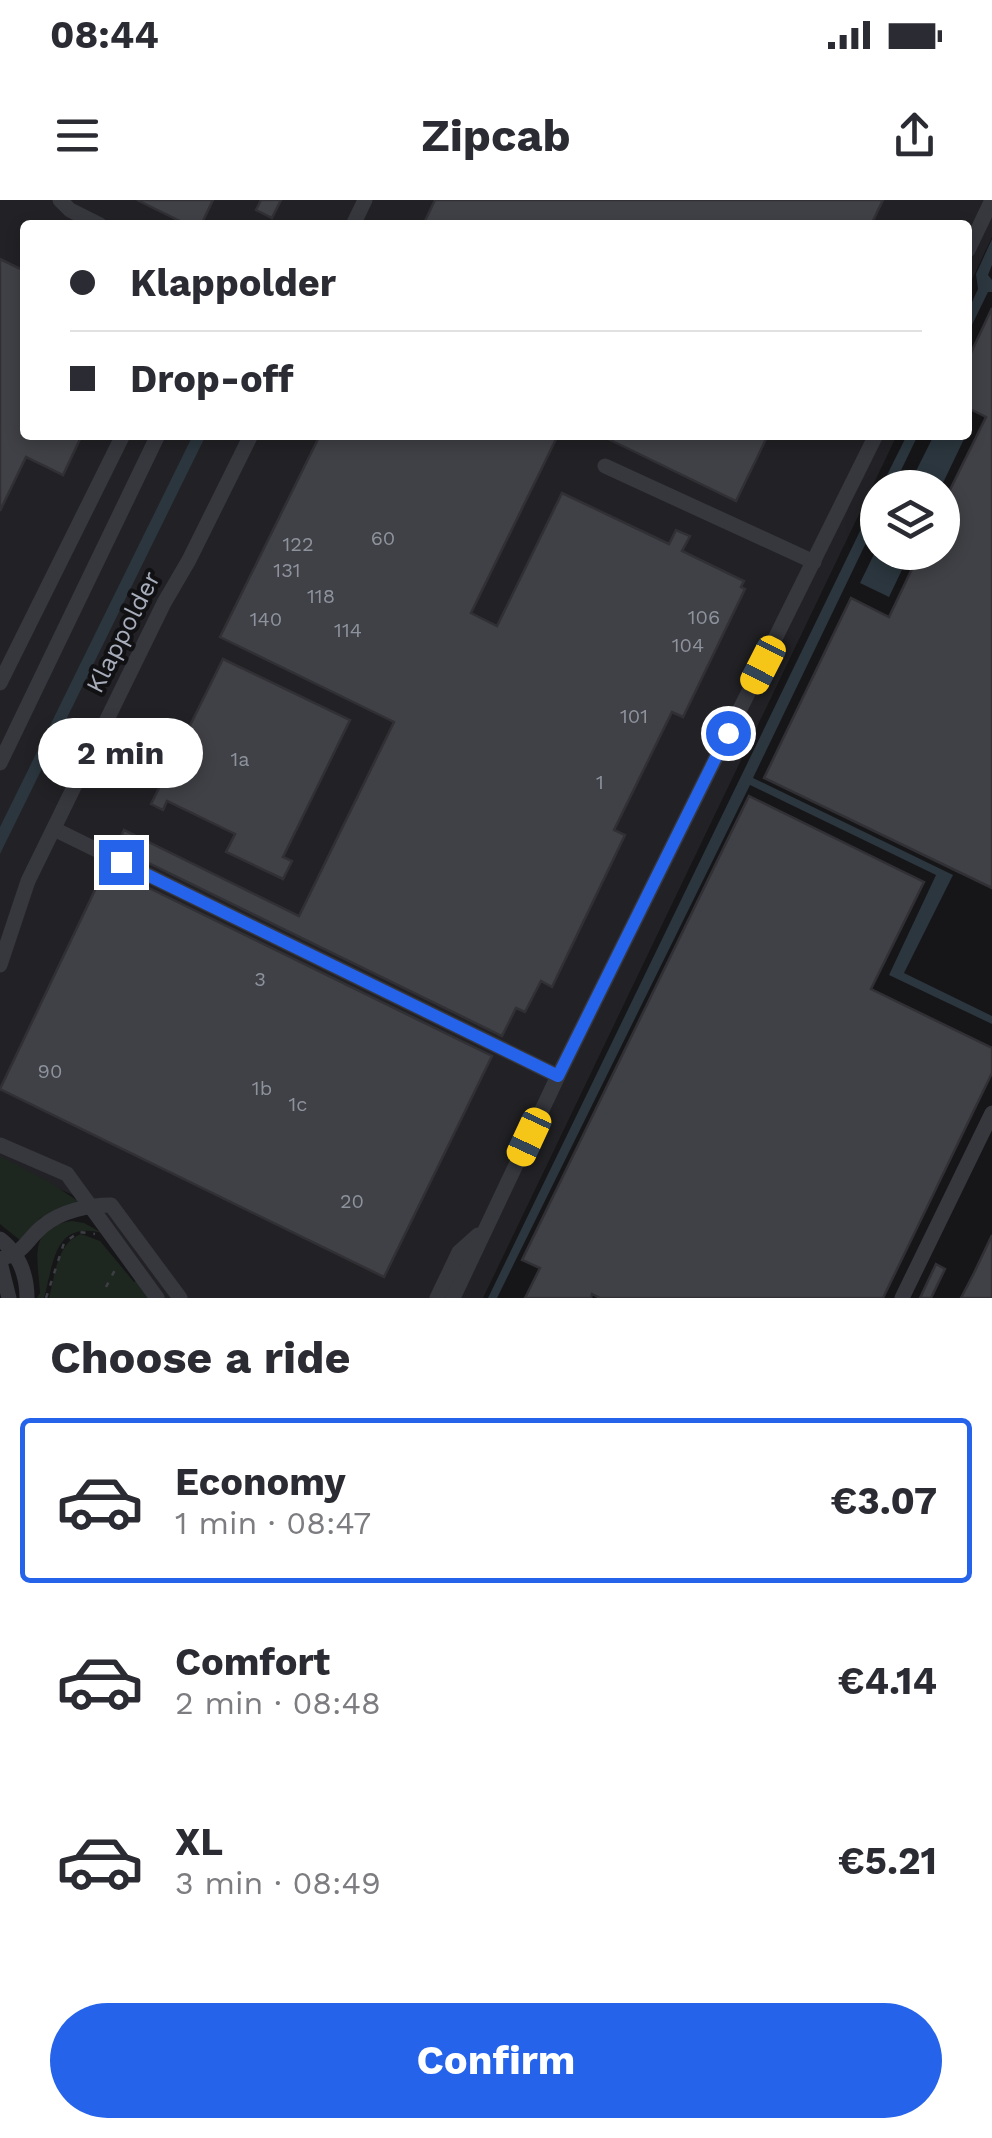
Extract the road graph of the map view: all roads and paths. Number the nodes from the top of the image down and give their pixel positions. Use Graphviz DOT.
graph roads {
  1 [pos="60,200"];
  2 [pos="992,200"];
  3 [pos="90,220"];
  4 [pos="972,242"];
  5 [pos="121,440"];
  6 [pos="156,440"];
  7 [pos="249,440"];
  8 [pos="874,440"];
  9 [pos="605,466"];
  10 [pos="814,562"];
  11 [pos="0,683"];
  12 [pos="0,763"];
  13 [pos="54,829"];
  14 [pos="0,965"];
  15 [pos="558,1076"];
  16 [pos="992,1114"];
  17 [pos="0,1145"];
  18 [pos="91,1205"];
  19 [pos="485,1229"];
  20 [pos="101,1238"];
  21 [pos="0,1239"];
  22 [pos="5,1259"];
  23 [pos="140,1275"];
  24 [pos="106,1288"];
  25 [pos="9,1298"];
  26 [pos="26,1298"];
  27 [pos="46,1298"];
  28 [pos="157,1298"];
  29 [pos="180,1298"];
  30 [pos="437,1298"];
  31 [pos="453,1298"];
  32 [pos="902,1298"];
  1 -- 3 [label="street"];
  2 -- 4 [label="street"];
  5 -- 11 [label="street"];
  6 -- 12 [label="street"];
  7 -- 13 [label="street, Klappolder"];
  8 -- 10 [label="street"];
  9 -- 10 [label="street"];
  10 -- 15 [label="street"];
  13 -- 14 [label="street, Klappolder"];
  13 -- 15 [label="street"];
  15 -- 19 [label="street"];
  16 -- 32 [label="street"];
  17 -- 18 [label="street"];
  18 -- 22 [label="street"];
  18 -- 23 [label="street"];
  18 -- 29 [label="street"];
  19 -- 30 [label="street"];
  19 -- 31 [label="street"];
  20 -- 27 [label="path"];
  21 -- 22 [label="street"];
  22 -- 25 [label="street"];
  22 -- 26 [label="street"];
  23 -- 24 [label="path"];
  23 -- 28 [label="street"];
}
